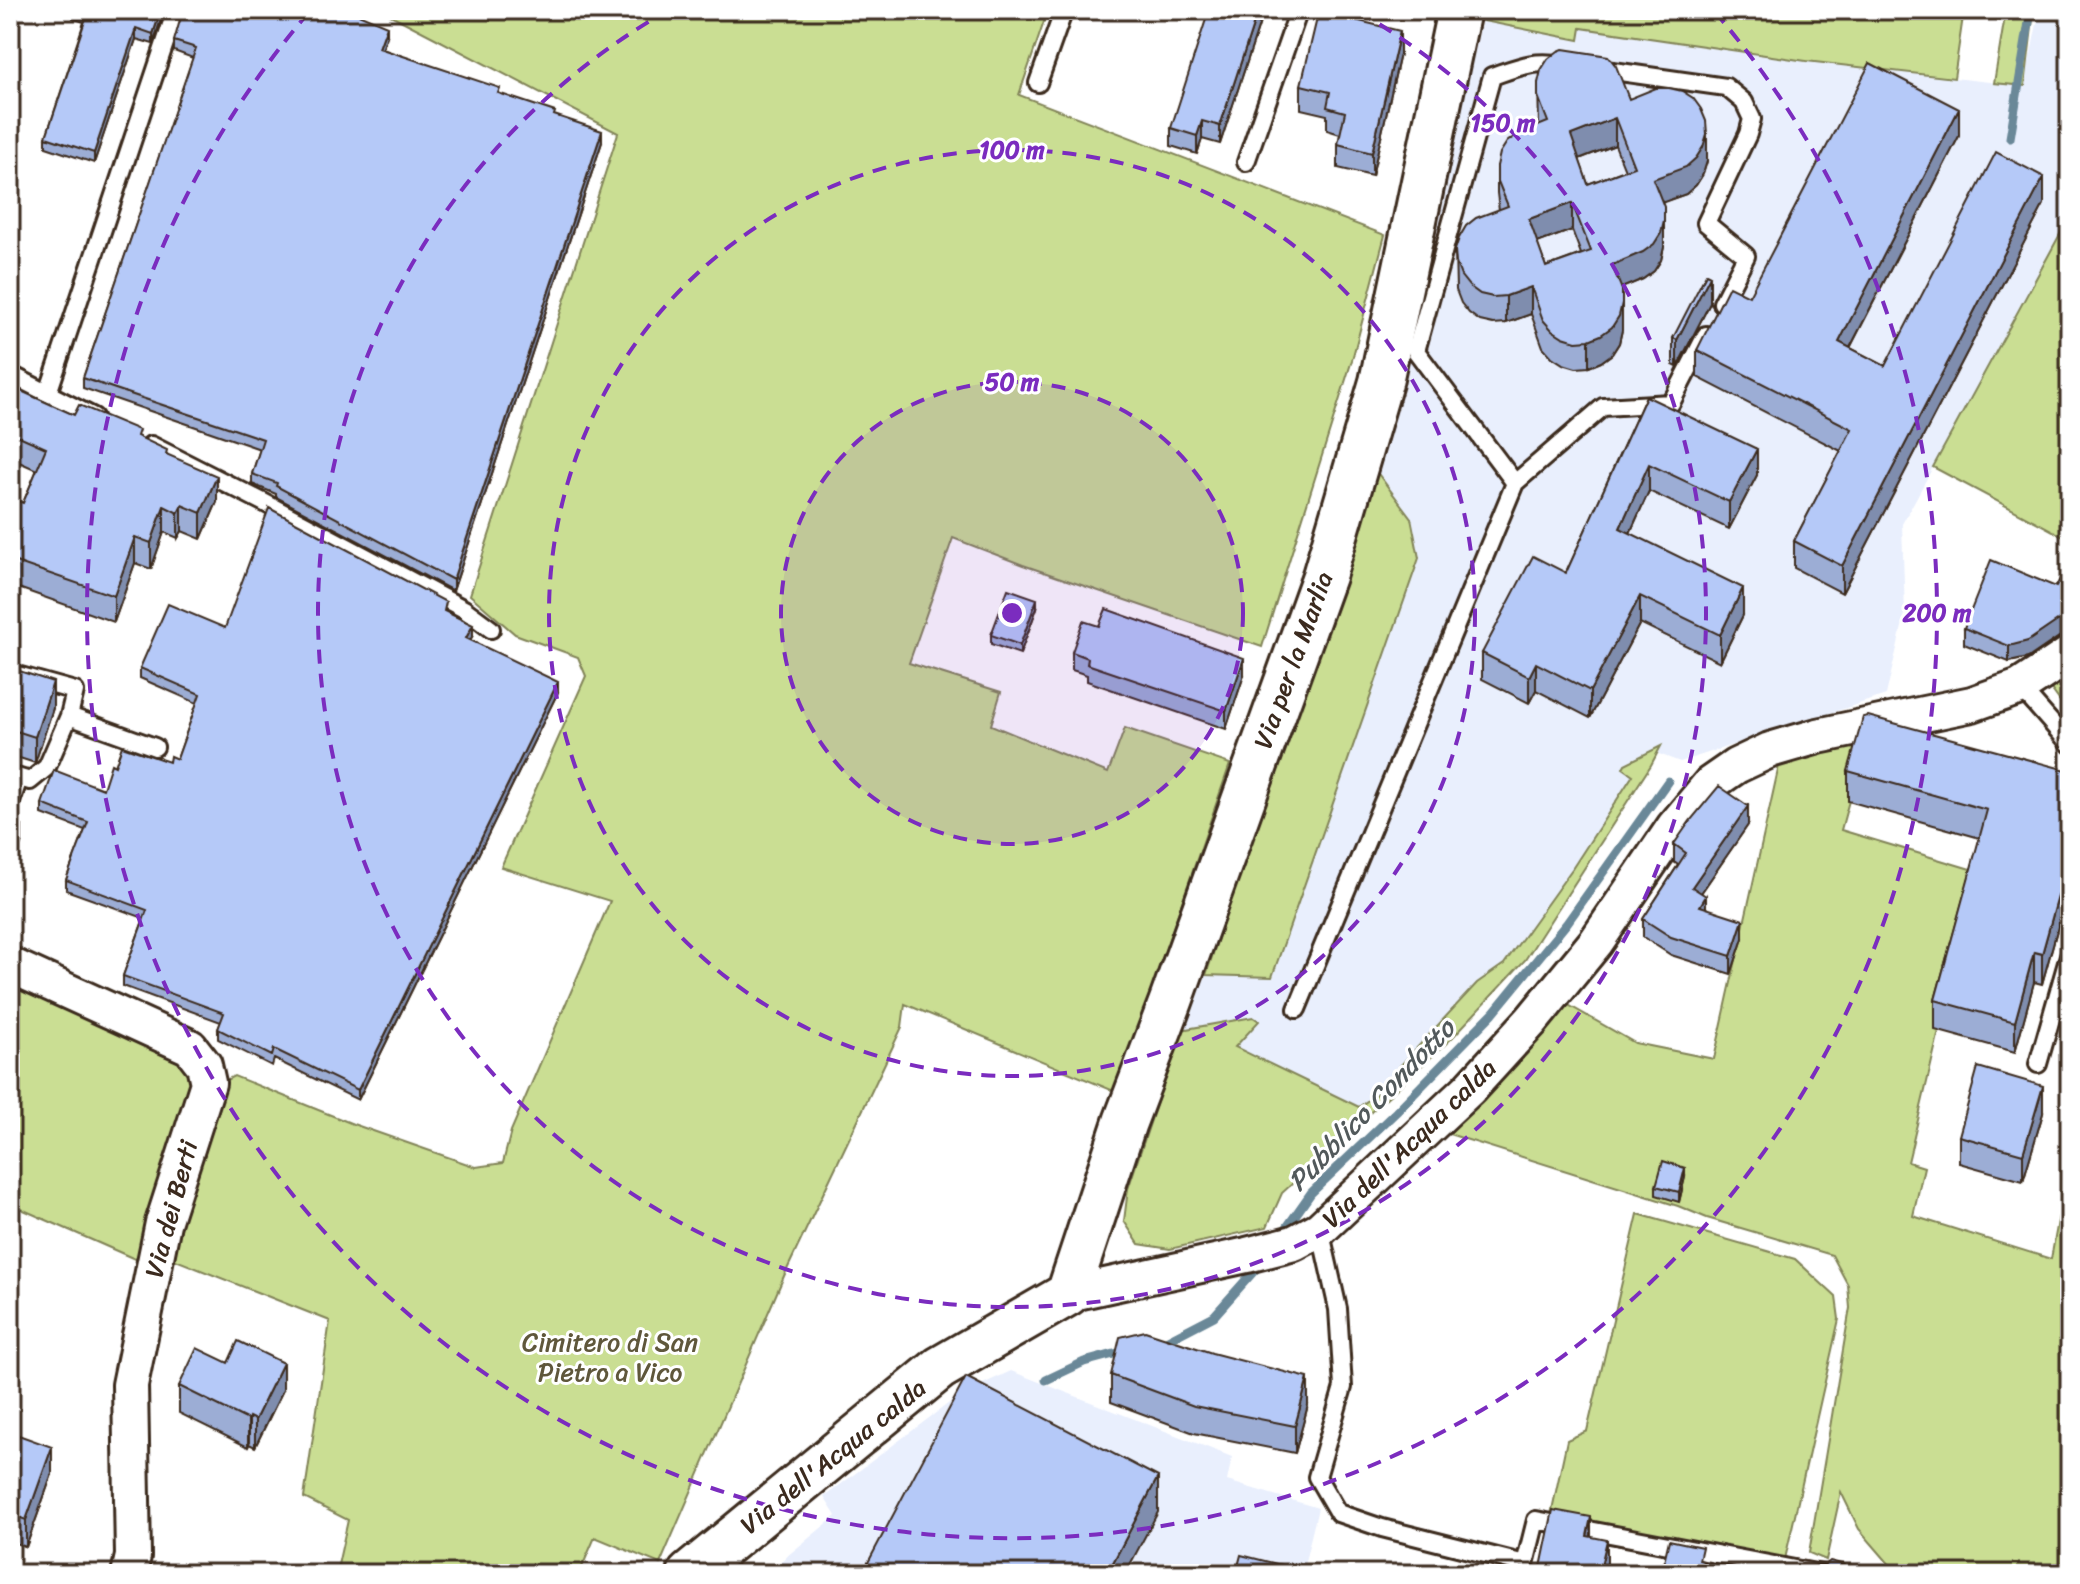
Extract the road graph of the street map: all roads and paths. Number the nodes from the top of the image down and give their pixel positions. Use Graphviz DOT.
graph roads {
  1 [pos="176,10"];
  2 [pos="1064,10"];
  3 [pos="1299,10"];
  4 [pos="1459,10"];
  5 [pos="1038,83"];
  6 [pos="1246,162"];
  7 [pos="10,374"];
  8 [pos="48,393"];
  9 [pos="115,427"];
  10 [pos="142,441"];
  11 [pos="1515,483"];
  12 [pos="491,629"];
  13 [pos="2070,654"];
  14 [pos="10,673"];
  15 [pos="2020,687"];
  16 [pos="69,716"];
  17 [pos="2070,744"];
  18 [pos="155,747"];
  19 [pos="14,777"];
  20 [pos="10,805"];
  21 [pos="2070,952"];
  22 [pos="10,965"];
  23 [pos="1297,1009"];
  24 [pos="2038,1064"];
  25 [pos="1307,1236"];
  26 [pos="1068,1294"];
  27 [pos="129,1574"];
  28 [pos="689,1574"];
  29 [pos="1821,1574"];
  1 -- 8 [label="lane"];
  2 -- 5 [label="lane"];
  3 -- 6 [label="lane"];
  4 -- 26 [label="street, Via per la Marlia"];
  7 -- 8 [label="lane"];
  8 -- 9 [label="lane"];
  10 -- 12 [label="lane"];
  11 -- 11 [label="lane"];
  11 -- 23 [label="lane"];
  13 -- 15 [label="street, Via dell'Acqua calda"];
  14 -- 16 [label="lane"];
  15 -- 17 [label="lane"];
  15 -- 25 [label="street, Via dell'Acqua calda"];
  16 -- 18 [label="lane"];
  16 -- 19 [label="lane"];
  19 -- 20 [label="lane"];
  21 -- 24 [label="lane"];
  22 -- 27 [label="street, Via dei Berti"];
  25 -- 26 [label="street, Via dell'Acqua calda"];
  25 -- 29 [label="lane"];
  26 -- 28 [label="street, Via dell'Acqua calda"];
}
